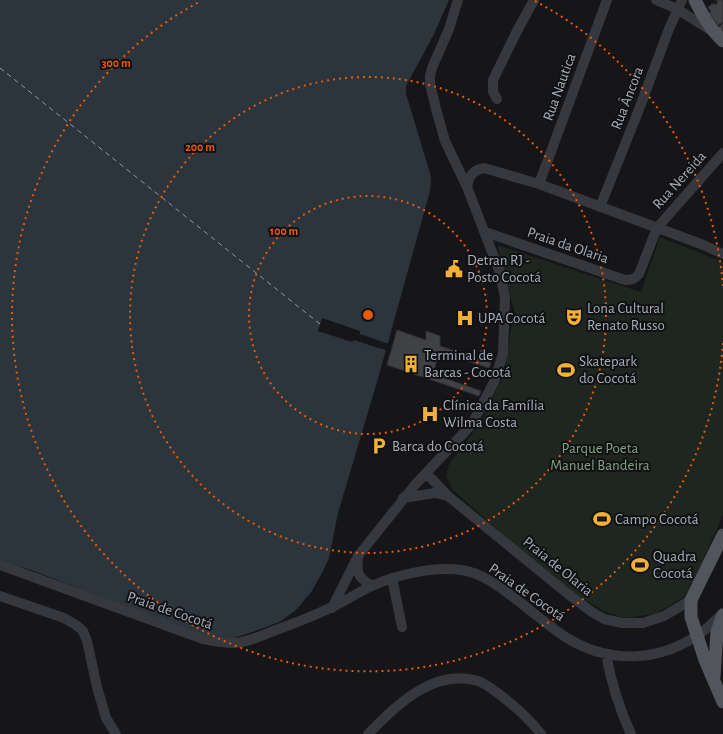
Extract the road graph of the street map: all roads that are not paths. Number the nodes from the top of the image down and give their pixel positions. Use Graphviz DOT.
graph roads {
  1 [pos="458,0"];
  2 [pos="534,0"];
  3 [pos="607,0"];
  4 [pos="656,0"];
  5 [pos="682,0"];
  6 [pos="695,0"];
  7 [pos="677,10"];
  8 [pos="713,32"];
  9 [pos="723,41"];
  10 [pos="497,99"];
  11 [pos="723,153"];
  12 [pos="539,184"];
  13 [pos="467,187"];
  14 [pos="600,207"];
  15 [pos="657,228"];
  16 [pos="485,232"];
  17 [pos="723,254"];
  18 [pos="426,473"];
  19 [pos="448,496"];
  20 [pos="403,498"];
  21 [pos="723,535"];
  22 [pos="358,556"];
  23 [pos="0,565"];
  24 [pos="392,578"];
  25 [pos="372,586"];
  26 [pos="0,596"];
  27 [pos="342,597"];
  28 [pos="691,600"];
  29 [pos="723,614"];
  30 [pos="402,627"];
  31 [pos="697,636"];
  32 [pos="611,655"];
  33 [pos="714,681"];
  34 [pos="723,702"];
  35 [pos="116,734"];
  36 [pos="368,734"];
  37 [pos="541,734"];
  38 [pos="631,734"];
  1 -- 13 [label="street"];
  2 -- 10 [label="street"];
  3 -- 12 [label="street, Rua Nautica"];
  4 -- 7 [label="street"];
  5 -- 7 [label="street, Rua Âncora"];
  6 -- 8 [label="main road"];
  7 -- 8 [label="street"];
  7 -- 14 [label="street, Rua Âncora"];
  8 -- 9 [label="main road"];
  11 -- 15 [label="street, Rua Nereida"];
  12 -- 13 [label="street"];
  12 -- 14 [label="street"];
  13 -- 16 [label="street"];
  14 -- 15 [label="street"];
  15 -- 16 [label="street, Praia da Olaria"];
  15 -- 17 [label="street"];
  16 -- 18 [label="street"];
  18 -- 19 [label="street, Praia de Olaria"];
  18 -- 20 [label="street"];
  19 -- 20 [label="street"];
  19 -- 28 [label="street, Praia de Olaria"];
  20 -- 22 [label="street"];
  21 -- 28 [label="main road"];
  22 -- 25 [label="street"];
  22 -- 27 [label="street"];
  23 -- 27 [label="street, Praia de Cocotá"];
  24 -- 25 [label="street, Praia de Cocotá"];
  24 -- 30 [label="street"];
  24 -- 32 [label="street, Praia de Cocotá"];
  25 -- 27 [label="street, Praia de Cocotá"];
  26 -- 35 [label="street"];
  28 -- 31 [label="main road"];
  29 -- 31 [label="street, Praia de Cocotá"];
  29 -- 33 [label="main road"];
  31 -- 32 [label="street, Praia de Cocotá"];
  31 -- 33 [label="main road"];
  32 -- 38 [label="street"];
  33 -- 34 [label="main road"];
  36 -- 37 [label="street"];
}
